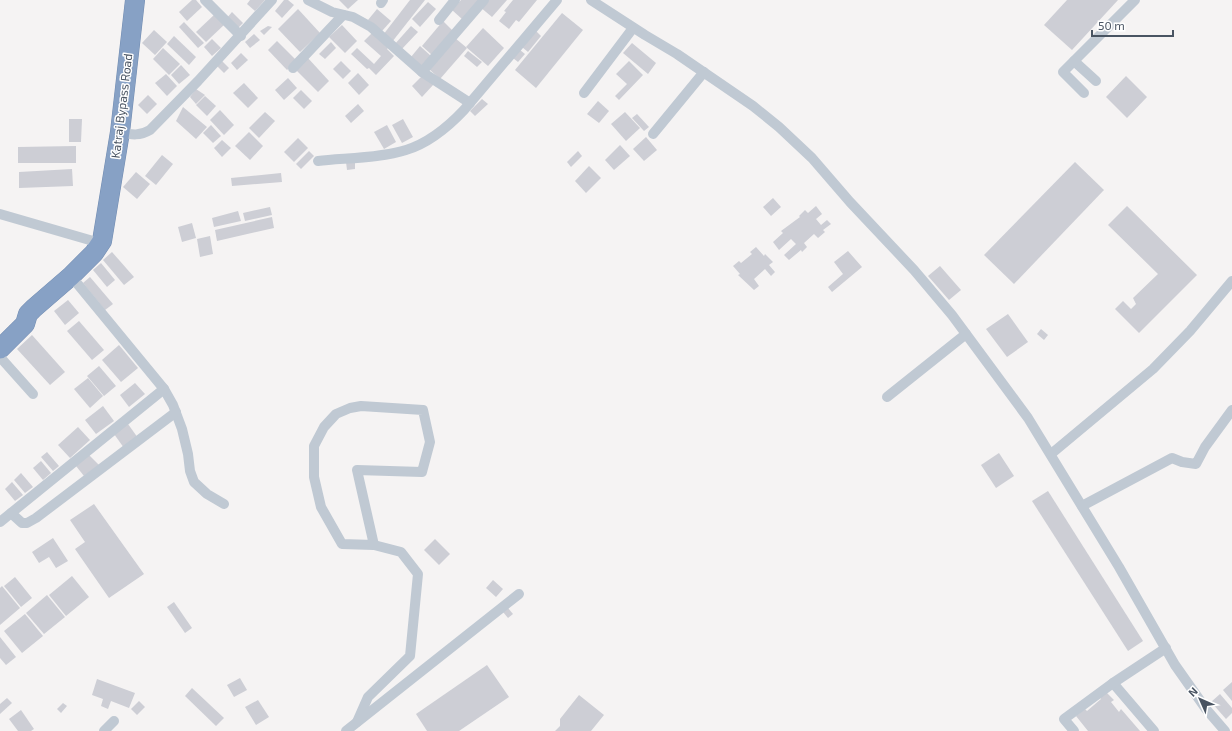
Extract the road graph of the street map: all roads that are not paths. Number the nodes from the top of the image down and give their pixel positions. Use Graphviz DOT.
graph roads {
  1 [pos="135,0"];
  2 [pos="206,0"];
  3 [pos="272,0"];
  4 [pos="308,0"];
  5 [pos="455,0"];
  6 [pos="484,0"];
  7 [pos="557,0"];
  8 [pos="591,0"];
  9 [pos="1135,0"];
  10 [pos="343,15"];
  11 [pos="439,20"];
  12 [pos="633,28"];
  13 [pos="241,36"];
  14 [pos="1074,61"];
  15 [pos="293,68"];
  16 [pos="422,72"];
  17 [pos="704,72"];
  18 [pos="1096,81"];
  19 [pos="584,93"];
  20 [pos="1084,93"];
  21 [pos="470,103"];
  22 [pos="120,132"];
  23 [pos="653,134"];
  24 [pos="318,161"];
  25 [pos="0,214"];
  26 [pos="104,229"];
  27 [pos="71,276"];
  28 [pos="1232,281"];
  29 [pos="28,314"];
  30 [pos="0,332"];
  31 [pos="966,334"];
  32 [pos="0,349"];
  33 [pos="0,357"];
  34 [pos="164,389"];
  35 [pos="33,394"];
  36 [pos="887,397"];
  37 [pos="1232,410"];
  38 [pos="176,412"];
  39 [pos="1051,454"];
  40 [pos="224,504"];
  41 [pos="1082,506"];
  42 [pos="11,513"];
  43 [pos="0,522"];
  44 [pos="374,545"];
  45 [pos="519,594"];
  46 [pos="1166,648"];
  47 [pos="1113,683"];
  48 [pos="114,721"];
  49 [pos="357,722"];
  50 [pos="104,731"];
  51 [pos="346,731"];
  52 [pos="1074,731"];
  53 [pos="1154,731"];
  54 [pos="1225,731"];
  1 -- 22 [label="highway, Katraj Bypass Road"];
  2 -- 13 [label="street"];
  3 -- 13 [label="street"];
  4 -- 10 [label="street"];
  5 -- 11 [label="street"];
  6 -- 16 [label="street"];
  7 -- 21 [label="street"];
  8 -- 12 [label="street"];
  9 -- 14 [label="street"];
  10 -- 15 [label="street"];
  10 -- 16 [label="street"];
  12 -- 17 [label="street"];
  12 -- 19 [label="street"];
  13 -- 22 [label="street"];
  14 -- 18 [label="street"];
  14 -- 20 [label="street"];
  16 -- 21 [label="street"];
  17 -- 23 [label="street"];
  17 -- 31 [label="street"];
  21 -- 24 [label="street"];
  22 -- 26 [label="highway, Katraj Bypass Road"];
  25 -- 26 [label="street"];
  26 -- 27 [label="highway"];
  27 -- 29 [label="highway"];
  27 -- 34 [label="street"];
  28 -- 39 [label="street"];
  29 -- 30 [label="highway"];
  29 -- 32 [label="highway"];
  31 -- 36 [label="street"];
  31 -- 39 [label="street"];
  33 -- 35 [label="street"];
  34 -- 38 [label="street"];
  34 -- 42 [label="street"];
  37 -- 41 [label="street"];
  38 -- 40 [label="street"];
  38 -- 42 [label="street"];
  39 -- 41 [label="street"];
  41 -- 46 [label="street"];
  42 -- 43 [label="street"];
  44 -- 44 [label="street"];
  44 -- 49 [label="street"];
  45 -- 49 [label="street"];
  46 -- 47 [label="street"];
  46 -- 54 [label="street"];
  47 -- 52 [label="street"];
  47 -- 53 [label="street"];
  48 -- 50 [label="street"];
  49 -- 51 [label="street"];
}
